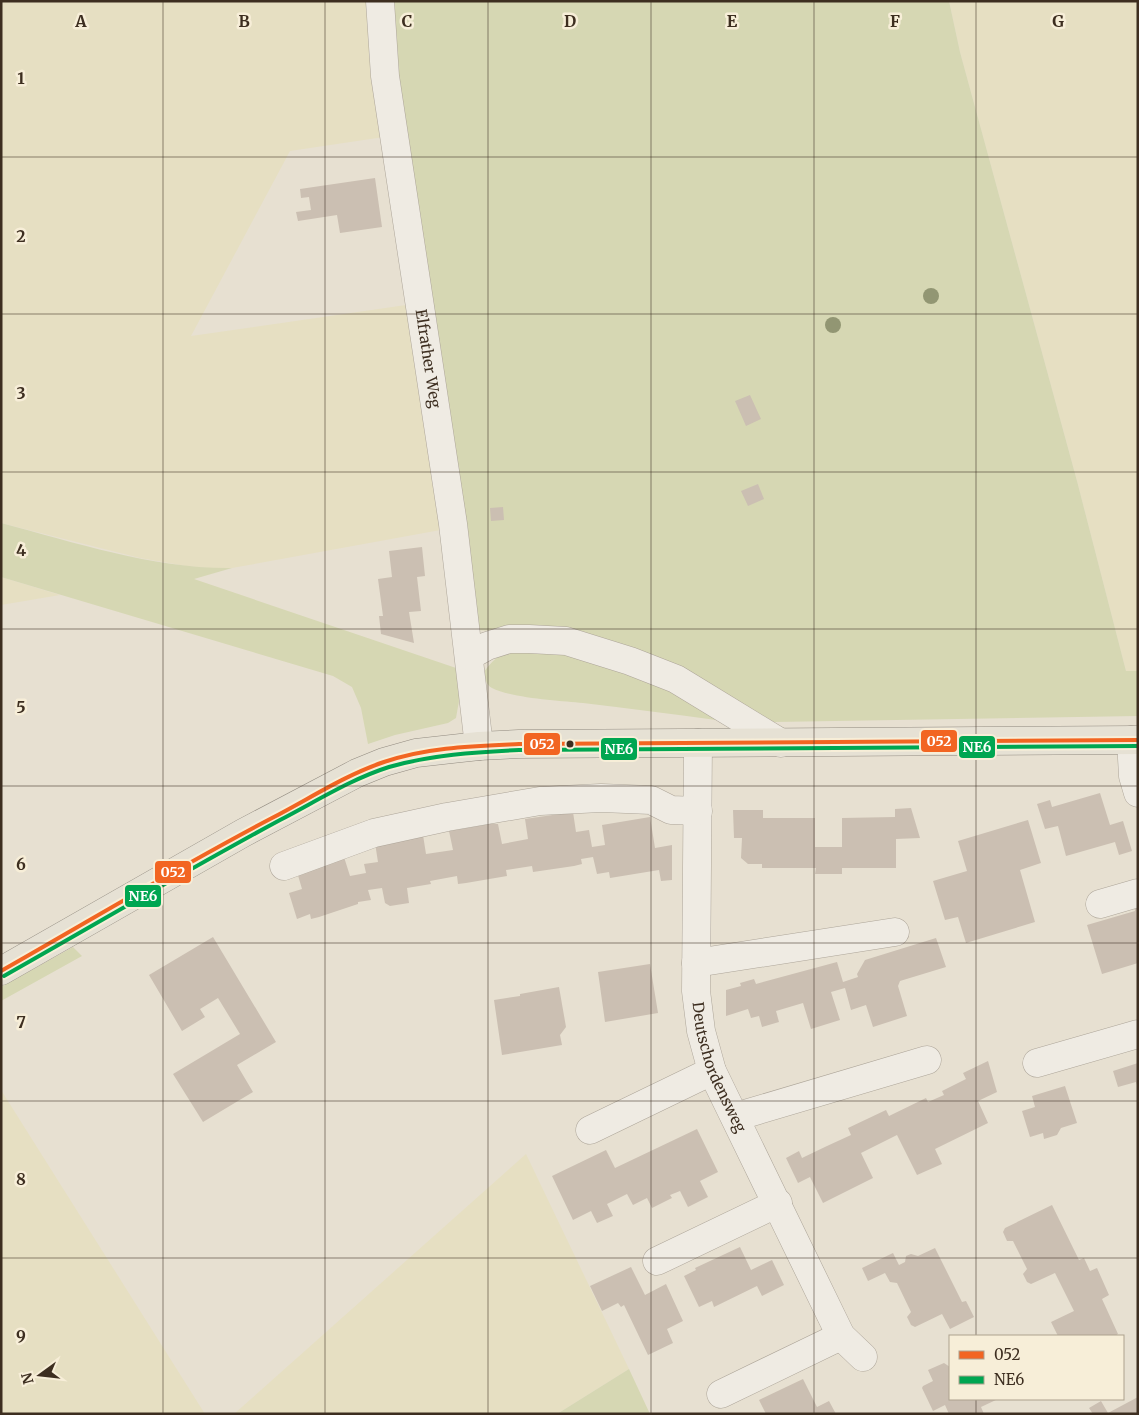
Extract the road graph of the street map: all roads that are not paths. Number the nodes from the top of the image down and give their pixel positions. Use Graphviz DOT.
graph roads {
  1 [pos="380,1"];
  2 [pos="470,656"];
  3 [pos="1134,740"];
  4 [pos="698,743"];
  5 [pos="781,743"];
  6 [pos="479,746"];
  7 [pos="1138,793"];
  8 [pos="698,811"];
  9 [pos="284,866"];
  10 [pos="1138,893"];
  11 [pos="1100,904"];
  12 [pos="895,932"];
  13 [pos="696,963"];
  14 [pos="1,971"];
  15 [pos="1138,1034"];
  16 [pos="927,1060"];
  17 [pos="1037,1064"];
  18 [pos="712,1071"];
  19 [pos="735,1117"];
  20 [pos="590,1130"];
  21 [pos="778,1203"];
  22 [pos="657,1261"];
  23 [pos="842,1336"];
  24 [pos="863,1357"];
  25 [pos="721,1394"];
  1 -- 2 [label="street, Elfrather Weg"];
  2 -- 5 [label="street"];
  2 -- 6 [label="street, Elfrather Weg"];
  3 -- 5 [label="main road"];
  3 -- 7 [label="street"];
  4 -- 5 [label="main road"];
  4 -- 6 [label="main road"];
  4 -- 8 [label="street, Deutschordensweg"];
  6 -- 14 [label="main road"];
  8 -- 9 [label="street"];
  8 -- 13 [label="street, Deutschordensweg"];
  10 -- 11 [label="street"];
  12 -- 13 [label="street"];
  13 -- 18 [label="street, Deutschordensweg"];
  15 -- 17 [label="street"];
  16 -- 19 [label="street"];
  18 -- 19 [label="street, Deutschordensweg"];
  18 -- 20 [label="street"];
  19 -- 21 [label="street, Deutschordensweg"];
  21 -- 22 [label="street"];
  21 -- 23 [label="street, Deutschordensweg"];
  23 -- 24 [label="street, Deutschordensweg"];
  23 -- 25 [label="street"];
}
